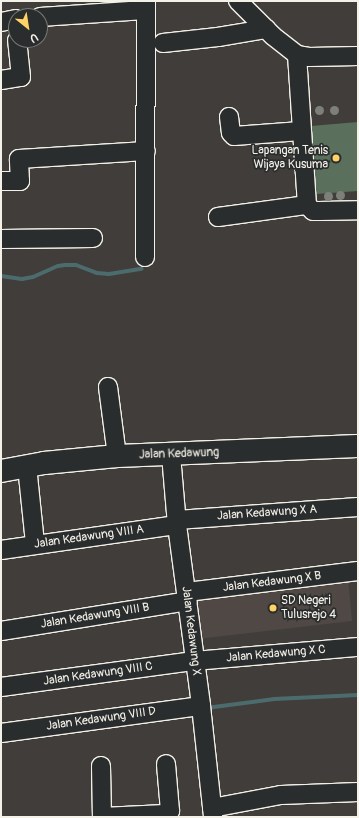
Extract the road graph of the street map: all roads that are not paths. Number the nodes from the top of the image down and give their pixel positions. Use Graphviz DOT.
graph roads {
  1 [pos="238,1"];
  2 [pos="136,6"];
  3 [pos="48,16"];
  4 [pos="266,29"];
  5 [pos="163,43"];
  6 [pos="18,48"];
  7 [pos="297,55"];
  8 [pos="358,56"];
  9 [pos="1,80"];
  10 [pos="229,117"];
  11 [pos="301,131"];
  12 [pos="146,151"];
  13 [pos="1,181"];
  14 [pos="309,207"];
  15 [pos="358,210"];
  16 [pos="218,217"];
  17 [pos="93,238"];
  18 [pos="1,239"];
  19 [pos="144,257"];
  20 [pos="108,387"];
  21 [pos="358,446"];
  22 [pos="171,455"];
  23 [pos="117,456"];
  24 [pos="27,466"];
  25 [pos="1,472"];
  26 [pos="358,507"];
  27 [pos="177,522"];
  28 [pos="35,544"];
  29 [pos="1,550"];
  30 [pos="358,571"];
  31 [pos="188,597"];
  32 [pos="1,631"];
  33 [pos="358,647"];
  34 [pos="194,661"];
  35 [pos="1,687"];
  36 [pos="201,706"];
  37 [pos="1,733"];
  38 [pos="166,764"];
  39 [pos="101,766"];
  40 [pos="358,792"];
  41 [pos="212,812"];
  42 [pos="102,817"];
  1 -- 4 [label="street"];
  2 -- 3 [label="street"];
  2 -- 12 [label="street"];
  4 -- 5 [label="street"];
  4 -- 7 [label="street"];
  6 -- 9 [label="street"];
  7 -- 8 [label="street"];
  7 -- 11 [label="street"];
  10 -- 11 [label="street"];
  11 -- 14 [label="street"];
  12 -- 13 [label="street"];
  12 -- 19 [label="street"];
  14 -- 15 [label="street"];
  14 -- 16 [label="street"];
  17 -- 18 [label="street"];
  20 -- 23 [label="street"];
  21 -- 22 [label="main road, Jalan Kedawung"];
  22 -- 23 [label="main road, Jalan Kedawung"];
  22 -- 27 [label="street, Jalan Kedawung X"];
  23 -- 24 [label="main road, Jalan Kedawung"];
  24 -- 25 [label="main road, Jalan Kedawung"];
  24 -- 28 [label="street"];
  26 -- 27 [label="street, Jalan Kedawung X A"];
  27 -- 28 [label="street, Jalan Kedawung VIII A"];
  27 -- 31 [label="street, Jalan Kedawung X"];
  28 -- 29 [label="street, Jalan Kedawung VIII A"];
  30 -- 31 [label="street, Jalan Kedawung X B"];
  31 -- 32 [label="street, Jalan Kedawung VIII B"];
  31 -- 34 [label="street, Jalan Kedawung X"];
  33 -- 34 [label="street, Jalan Kedawung X C"];
  34 -- 35 [label="street, Jalan Kedawung VIII C"];
  34 -- 36 [label="street, Jalan Kedawung X"];
  36 -- 37 [label="street, Jalan Kedawung VIII D"];
  36 -- 41 [label="street, Jalan Kedawung X"];
  38 -- 42 [label="street"];
  39 -- 42 [label="street"];
  40 -- 41 [label="street"];
}
